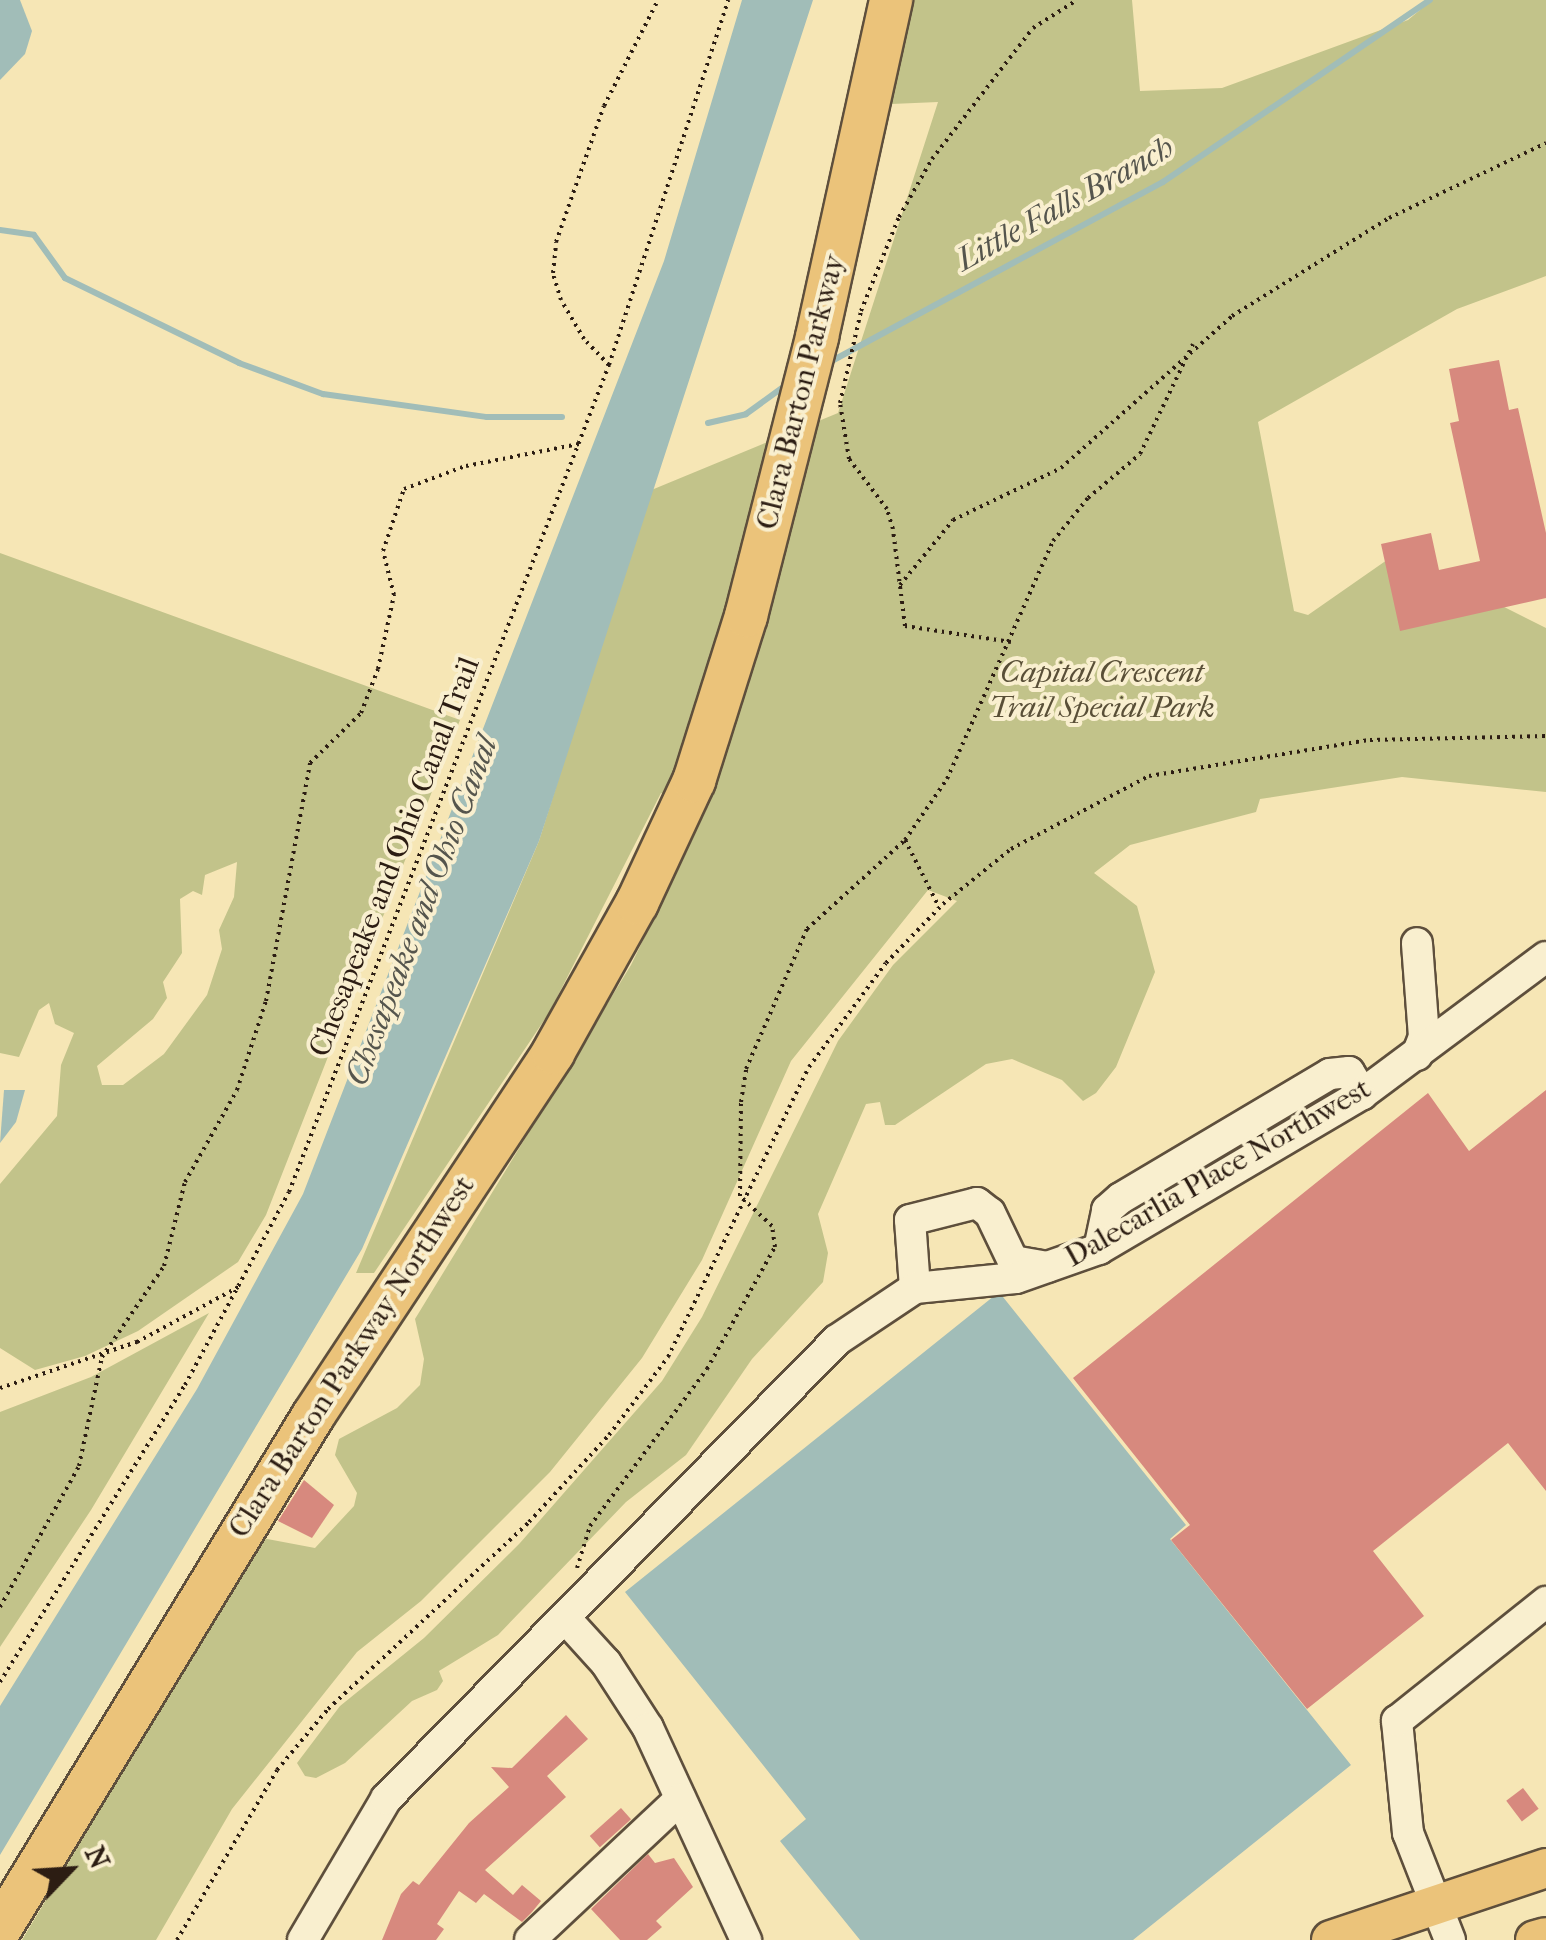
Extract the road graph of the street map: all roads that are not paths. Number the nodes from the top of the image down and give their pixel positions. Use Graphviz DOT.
graph roads {
  1 [pos="891,0"];
  2 [pos="694,780"];
  3 [pos="1417,942"];
  4 [pos="1546,957"];
  5 [pos="1417,1055"];
  6 [pos="1055,1267"];
  7 [pos="915,1288"];
  8 [pos="1546,1602"];
  9 [pos="565,1618"];
  10 [pos="680,1799"];
  11 [pos="1546,1868"];
  12 [pos="1443,1923"];
  13 [pos="0,1930"];
  14 [pos="1546,1936"];
  15 [pos="303,1940"];
  16 [pos="530,1940"];
  17 [pos="746,1940"];
  18 [pos="1331,1940"];
  19 [pos="1535,1940"];
  1 -- 2 [label="highway, Clara Barton Parkway"];
  2 -- 13 [label="highway, Clara Barton Parkway Northwest"];
  3 -- 5 [label="street"];
  4 -- 5 [label="street, Dalecarlia Place Northwest"];
  5 -- 6 [label="street, Dalecarlia Place Northwest"];
  6 -- 7 [label="street, Dalecarlia Place Northwest"];
  6 -- 7 [label="street"];
  7 -- 9 [label="street, Dalecarlia Place Northwest"];
  8 -- 12 [label="street"];
  9 -- 10 [label="street"];
  9 -- 15 [label="street, Dalecarlia Place Northwest"];
  10 -- 16 [label="street"];
  10 -- 17 [label="street"];
  11 -- 12 [label="main road"];
  12 -- 18 [label="main road"];
  14 -- 19 [label="main road"];
}
